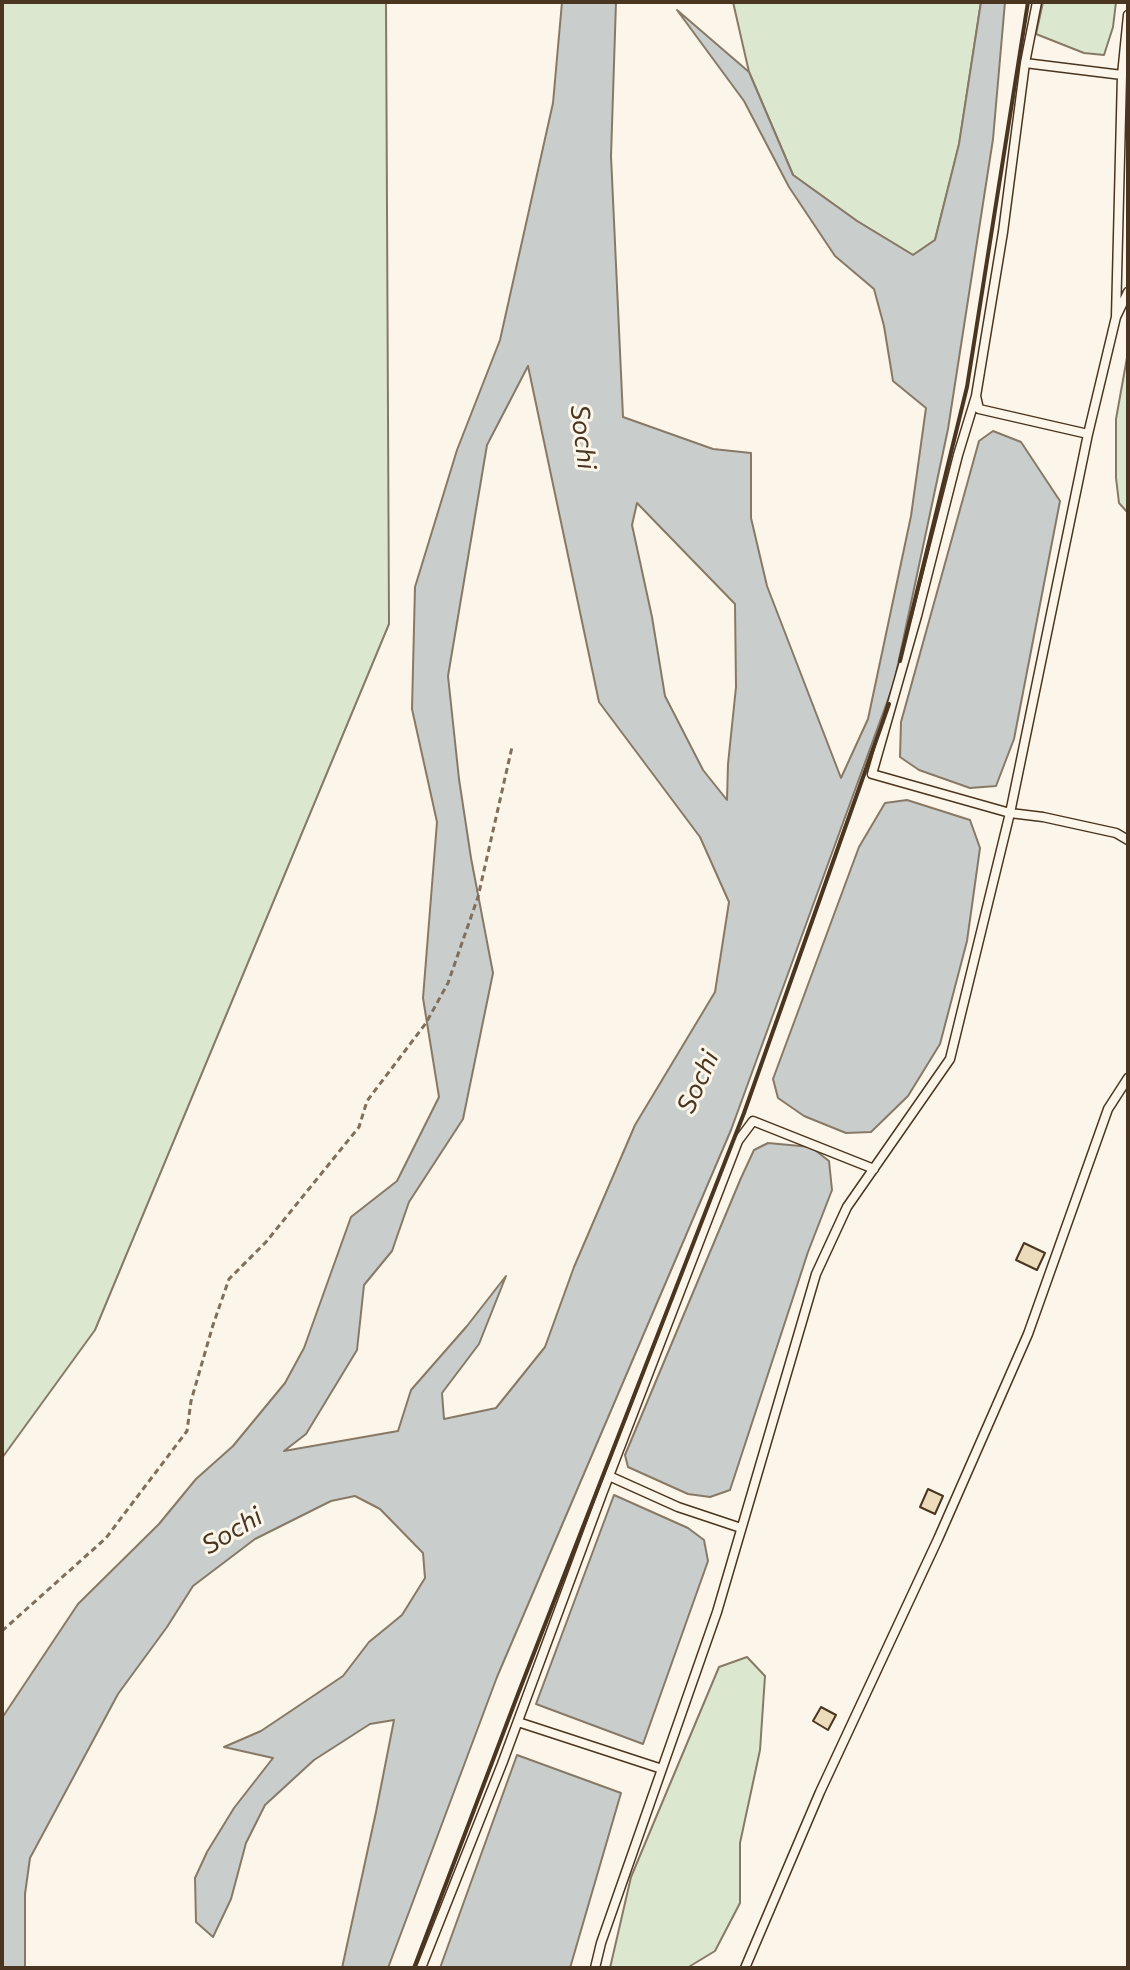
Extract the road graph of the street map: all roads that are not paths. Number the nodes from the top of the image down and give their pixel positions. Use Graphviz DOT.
graph roads {
  1 [pos="1037,2"];
  2 [pos="1128,15"];
  3 [pos="1025,63"];
  4 [pos="1122,75"];
  5 [pos="1128,292"];
  6 [pos="1116,317"];
  7 [pos="976,396"];
  8 [pos="1088,434"];
  9 [pos="1010,813"];
  10 [pos="1128,840"];
  11 [pos="1128,1078"];
  12 [pos="874,1169"];
  13 [pos="609,1476"];
  14 [pos="741,1528"];
  15 [pos="518,1722"];
  16 [pos="662,1769"];
  17 [pos="421,1968"];
  18 [pos="595,1968"];
  19 [pos="745,1968"];
  1 -- 3 [label="lane"];
  2 -- 4 [label="lane"];
  3 -- 4 [label="lane"];
  3 -- 7 [label="lane"];
  4 -- 6 [label="lane"];
  5 -- 6 [label="lane"];
  6 -- 8 [label="lane"];
  7 -- 8 [label="lane"];
  7 -- 9 [label="lane"];
  8 -- 9 [label="lane"];
  9 -- 10 [label="lane"];
  9 -- 12 [label="lane"];
  11 -- 19 [label="lane"];
  12 -- 13 [label="lane"];
  12 -- 14 [label="lane"];
  13 -- 14 [label="lane"];
  13 -- 15 [label="lane"];
  14 -- 16 [label="lane"];
  15 -- 16 [label="lane"];
  15 -- 17 [label="lane"];
  16 -- 18 [label="lane"];
}
